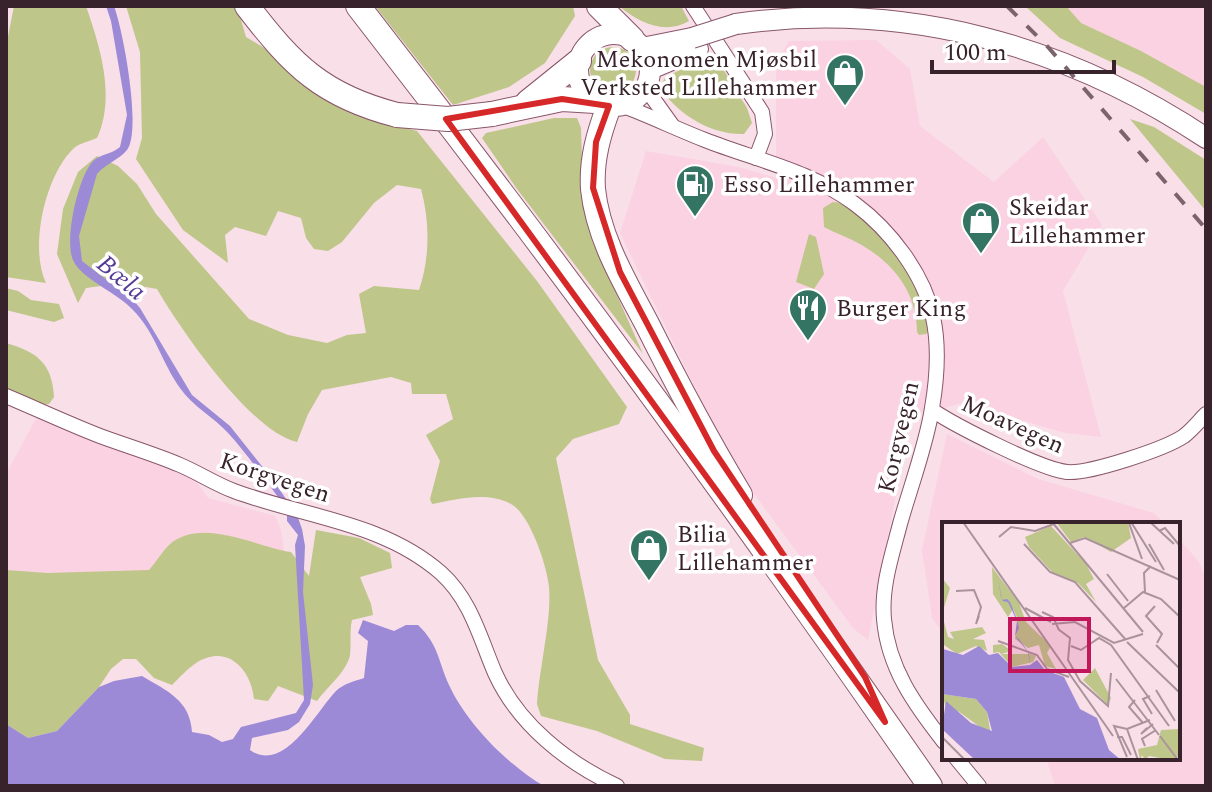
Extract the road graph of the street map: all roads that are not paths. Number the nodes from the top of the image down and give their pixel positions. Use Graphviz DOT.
graph roads {
  1 [pos="247,6"];
  2 [pos="343,6"];
  3 [pos="358,6"];
  4 [pos="599,6"];
  5 [pos="693,6"];
  6 [pos="739,30"];
  7 [pos="637,44"];
  8 [pos="695,44"];
  9 [pos="579,61"];
  10 [pos="650,72"];
  11 [pos="608,104"];
  12 [pos="435,105"];
  13 [pos="522,106"];
  14 [pos="673,126"];
  15 [pos="1206,138"];
  16 [pos="1206,151"];
  17 [pos="756,158"];
  18 [pos="6,396"];
  19 [pos="932,410"];
  20 [pos="1206,414"];
  21 [pos="885,722"];
  22 [pos="942,739"];
  23 [pos="958,760"];
  24 [pos="617,786"];
  25 [pos="930,786"];
  26 [pos="979,786"];
  1 -- 13 [label="highway, bridge"];
  2 -- 12 [label="highway"];
  3 -- 12 [label="highway"];
  4 -- 7 [label="highway"];
  5 -- 17 [label="street"];
  6 -- 8 [label="main road"];
  6 -- 15 [label="main road"];
  6 -- 16 [label="main road"];
  7 -- 8 [label="main road"];
  7 -- 9 [label="main road"];
  7 -- 10 [label="main road"];
  8 -- 10 [label="main road"];
  9 -- 11 [label="main road"];
  9 -- 13 [label="highway"];
  10 -- 11 [label="main road"];
  10 -- 14 [label="street"];
  11 -- 13 [label="highway"];
  11 -- 14 [label="street, Korgvegen"];
  11 -- 21 [label="highway"];
  12 -- 21 [label="highway"];
  14 -- 17 [label="street, Korgvegen"];
  17 -- 19 [label="street, Korgvegen"];
  18 -- 24 [label="street, Korgvegen"];
  19 -- 20 [label="street, Moavegen"];
  19 -- 22 [label="street, Korgvegen"];
  21 -- 25 [label="highway"];
  23 -- 26 [label="street"];
}
